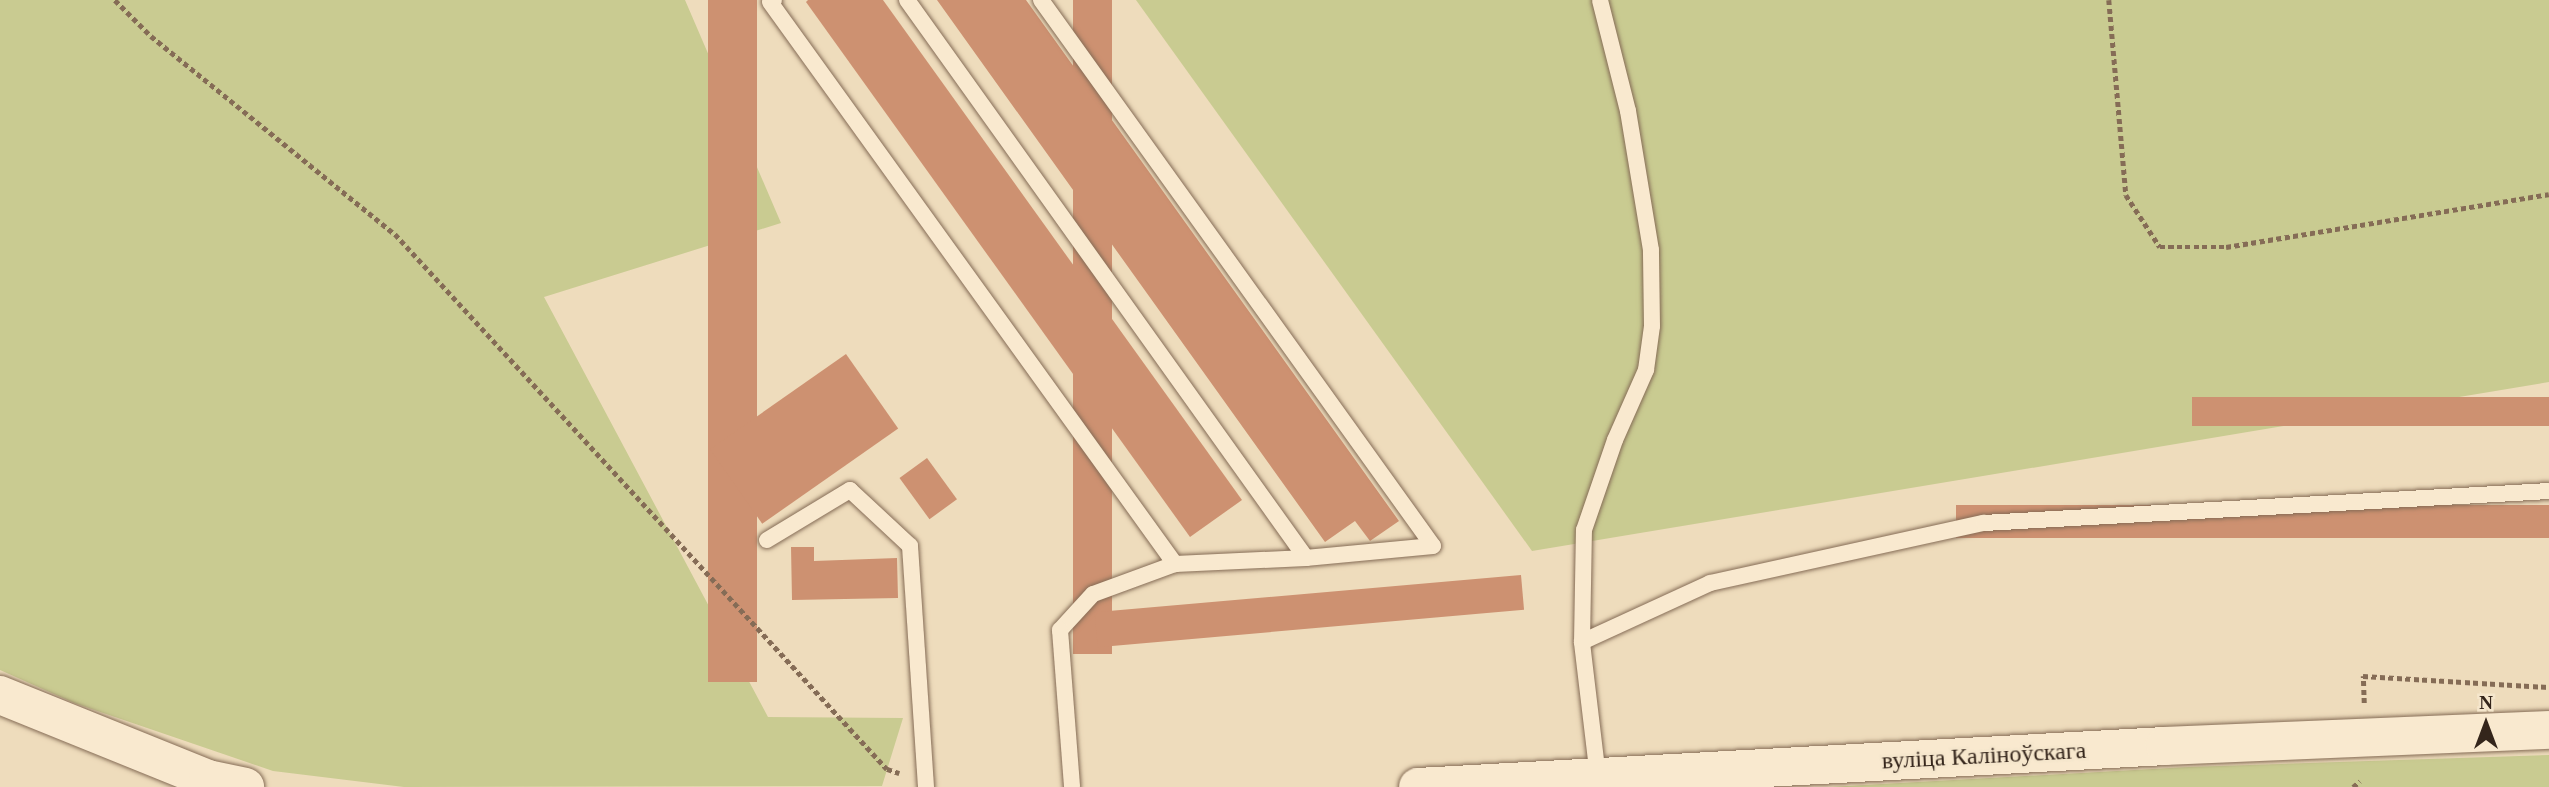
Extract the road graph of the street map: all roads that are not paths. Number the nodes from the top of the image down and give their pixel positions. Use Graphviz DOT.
graph roads {
  1 [pos="774,0"];
  2 [pos="908,0"];
  3 [pos="1041,0"];
  4 [pos="1600,0"];
  5 [pos="2549,491"];
  6 [pos="767,540"];
  7 [pos="1306,558"];
  8 [pos="1175,564"];
  9 [pos="1582,642"];
  10 [pos="0,695"];
  11 [pos="2549,730"];
  12 [pos="1598,778"];
  13 [pos="927,784"];
  14 [pos="245,787"];
  15 [pos="1072,787"];
  16 [pos="1418,787"];
  1 -- 8 [label="lane"];
  2 -- 7 [label="lane"];
  3 -- 7 [label="lane"];
  4 -- 9 [label="lane"];
  5 -- 9 [label="lane"];
  6 -- 13 [label="lane"];
  7 -- 8 [label="lane"];
  8 -- 15 [label="lane"];
  9 -- 12 [label="lane"];
  10 -- 14 [label="street"];
  11 -- 12 [label="street, вуліца Каліноўскага"];
  12 -- 16 [label="street, вуліца Каліноўскага"];
}
